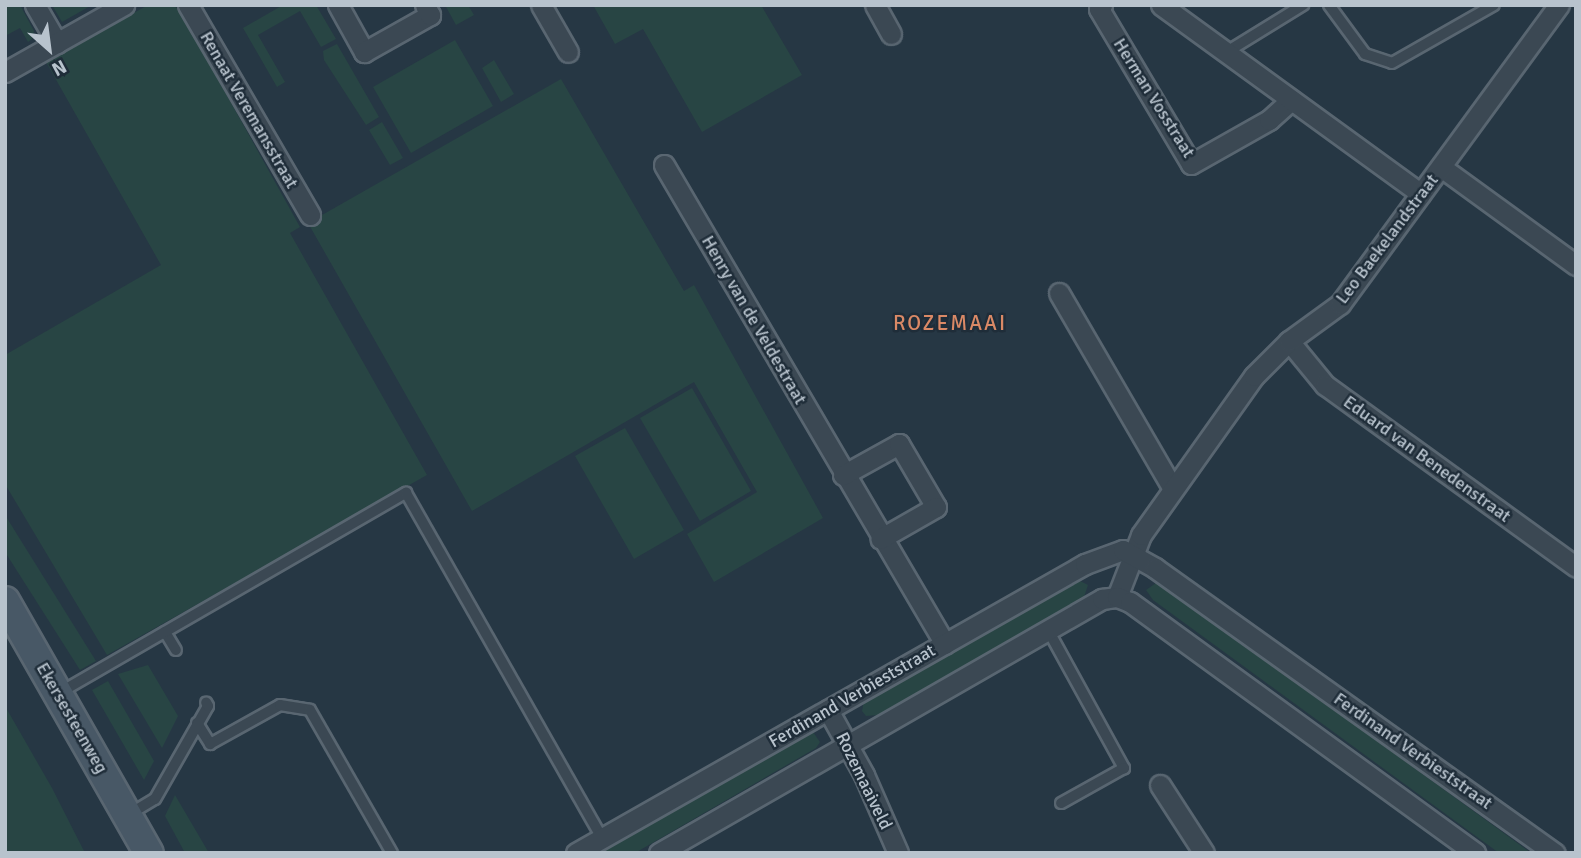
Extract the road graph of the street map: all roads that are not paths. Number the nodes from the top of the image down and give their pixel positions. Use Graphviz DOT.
graph roads {
  1 [pos="35,5"];
  2 [pos="124,5"];
  3 [pos="188,5"];
  4 [pos="338,5"];
  5 [pos="425,5"];
  6 [pos="541,5"];
  7 [pos="875,5"];
  8 [pos="1102,5"];
  9 [pos="1161,5"];
  10 [pos="1303,5"];
  11 [pos="1329,5"];
  12 [pos="1494,5"];
  13 [pos="1559,5"];
  14 [pos="891,34"];
  15 [pos="57,43"];
  16 [pos="568,52"];
  17 [pos="1225,53"];
  18 [pos="5,72"];
  19 [pos="1292,100"];
  20 [pos="664,165"];
  21 [pos="1441,167"];
  22 [pos="1421,194"];
  23 [pos="310,215"];
  24 [pos="1576,265"];
  25 [pos="1059,293"];
  26 [pos="1289,341"];
  27 [pos="844,475"];
  28 [pos="1172,488"];
  29 [pos="880,539"];
  30 [pos="1132,554"];
  31 [pos="1576,567"];
  32 [pos="1117,597"];
  33 [pos="5,601"];
  34 [pos="1048,630"];
  35 [pos="165,632"];
  36 [pos="945,644"];
  37 [pos="176,650"];
  38 [pos="58,694"];
  39 [pos="206,702"];
  40 [pos="828,710"];
  41 [pos="197,723"];
  42 [pos="848,745"];
  43 [pos="1160,785"];
  44 [pos="1061,803"];
  45 [pos="602,838"];
  46 [pos="139,839"];
  47 [pos="392,853"];
  48 [pos="576,853"];
  49 [pos="659,853"];
  50 [pos="898,853"];
  51 [pos="1204,853"];
  52 [pos="1475,853"];
  53 [pos="1555,853"];
  1 -- 15 [label="street"];
  2 -- 15 [label="street"];
  3 -- 23 [label="street, Renaat Veremansstraat"];
  4 -- 5 [label="street"];
  6 -- 16 [label="street"];
  7 -- 14 [label="street"];
  8 -- 19 [label="street, Herman Vosstraat"];
  9 -- 17 [label="street"];
  10 -- 17 [label="lane"];
  11 -- 12 [label="lane"];
  13 -- 21 [label="street, Leo Baekelandstraat"];
  15 -- 18 [label="street"];
  17 -- 19 [label="street"];
  19 -- 22 [label="street"];
  20 -- 27 [label="street, Henry van de Veldestraat"];
  21 -- 22 [label="street, Leo Baekelandstraat"];
  21 -- 24 [label="street"];
  22 -- 26 [label="street, Leo Baekelandstraat"];
  25 -- 28 [label="street"];
  26 -- 28 [label="street, Leo Baekelandstraat"];
  26 -- 31 [label="street, Eduard van Benedenstraat"];
  27 -- 29 [label="street, Henry van de Veldestraat"];
  27 -- 29 [label="street"];
  28 -- 30 [label="street, Leo Baekelandstraat"];
  29 -- 36 [label="street, Henry van de Veldestraat"];
  30 -- 32 [label="street"];
  30 -- 36 [label="street, Ferdinand Verbieststraat"];
  30 -- 53 [label="street, Ferdinand Verbieststraat"];
  32 -- 34 [label="street"];
  32 -- 52 [label="street"];
  33 -- 38 [label="main road, Ekersesteenweg"];
  34 -- 42 [label="street"];
  34 -- 44 [label="lane"];
  35 -- 37 [label="lane"];
  35 -- 38 [label="lane"];
  35 -- 45 [label="lane"];
  36 -- 40 [label="street, Ferdinand Verbieststraat"];
  38 -- 46 [label="main road, Ekersesteenweg"];
  39 -- 41 [label="lane"];
  40 -- 42 [label="street, Rozemaaiveld"];
  40 -- 45 [label="street, Ferdinand Verbieststraat"];
  41 -- 46 [label="lane"];
  41 -- 47 [label="lane"];
  42 -- 49 [label="street"];
  42 -- 50 [label="street, Rozemaaiveld"];
  43 -- 51 [label="street"];
  45 -- 48 [label="street, Ferdinand Verbieststraat"];
}
